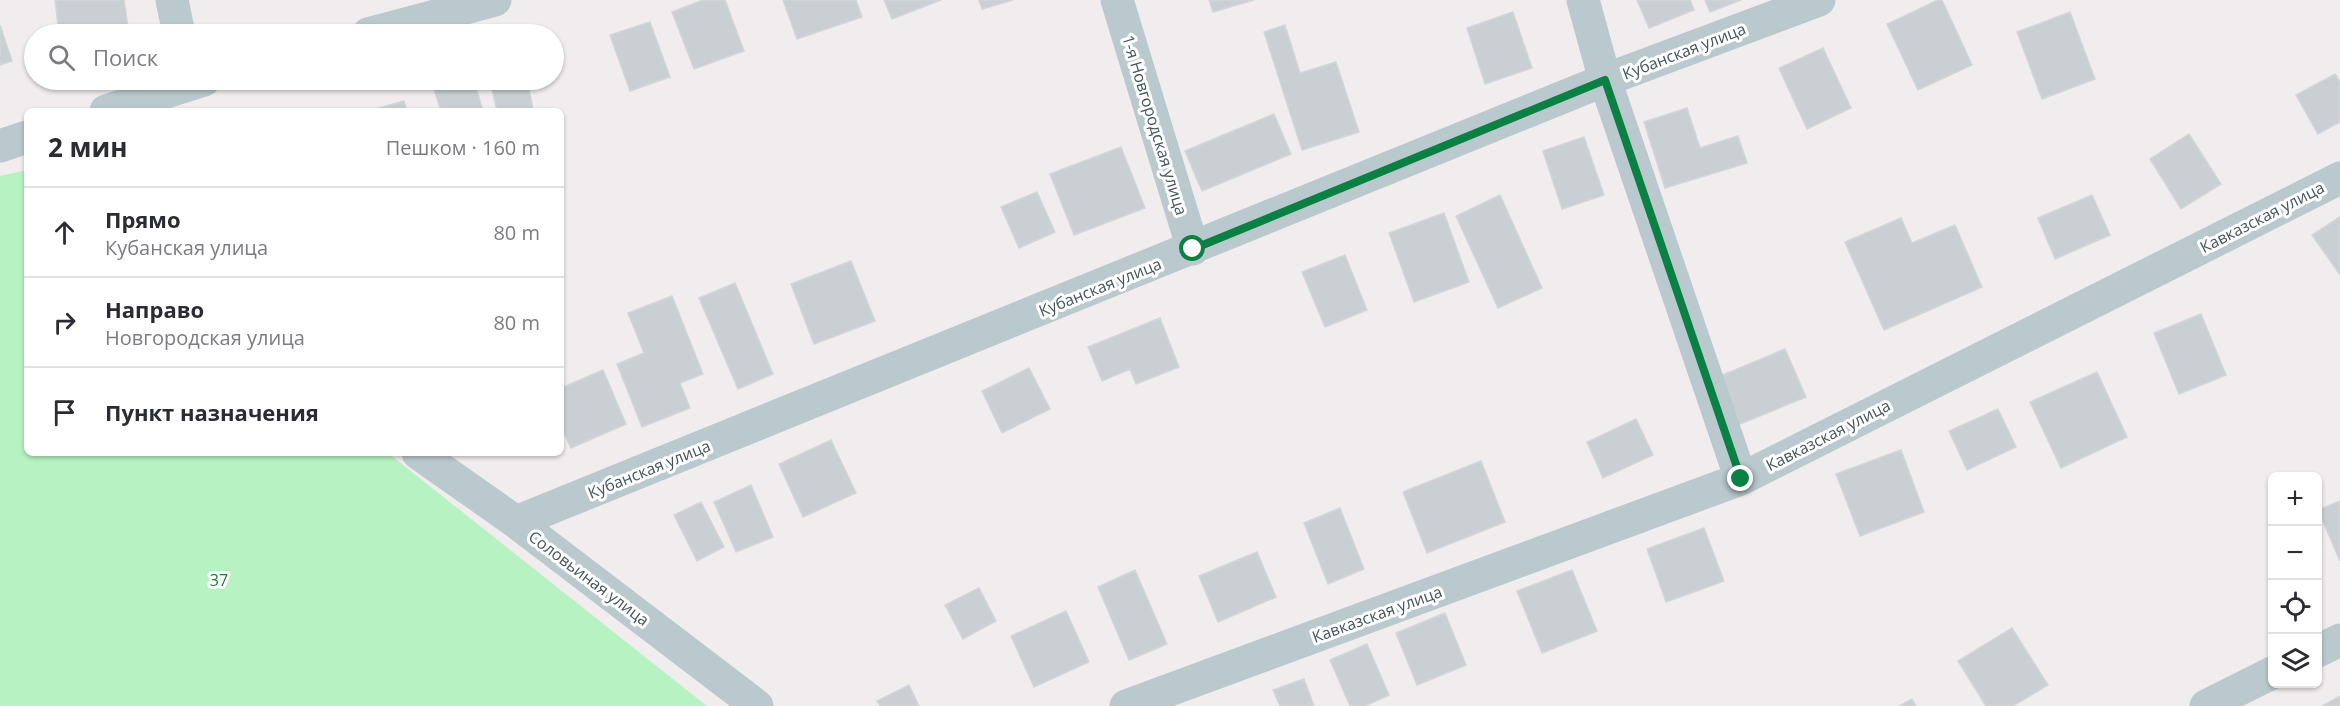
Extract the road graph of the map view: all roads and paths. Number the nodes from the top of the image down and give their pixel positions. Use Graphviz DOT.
graph roads {
  1 [pos="172,0"];
  2 [pos="495,0"];
  3 [pos="1117,0"];
  4 [pos="1584,0"];
  5 [pos="1819,0"];
  6 [pos="177,24"];
  7 [pos="405,24"];
  8 [pos="1605,80"];
  9 [pos="168,90"];
  10 [pos="115,108"];
  11 [pos="2340,178"];
  12 [pos="1193,249"];
  13 [pos="422,456"];
  14 [pos="1741,479"];
  15 [pos="516,522"];
  16 [pos="2340,640"];
  17 [pos="2322,649"];
  18 [pos="2268,675"];
  19 [pos="757,706"];
  20 [pos="1126,706"];
  21 [pos="2205,706"];
  1 -- 6 [label="street"];
  2 -- 7 [label="street"];
  3 -- 12 [label="street, 1-я Новгородская улица"];
  4 -- 8 [label="street"];
  5 -- 8 [label="street, Кубанская улица"];
  8 -- 12 [label="street, Кубанская улица"];
  8 -- 14 [label="street"];
  9 -- 10 [label="street"];
  11 -- 14 [label="street, Кавказская улица"];
  12 -- 15 [label="street, Кубанская улица"];
  13 -- 15 [label="street, Соловьиная улица"];
  14 -- 20 [label="street, Кавказская улица"];
  15 -- 19 [label="street, Соловьиная улица"];
  16 -- 17 [label="street"];
  18 -- 21 [label="street"];
}
